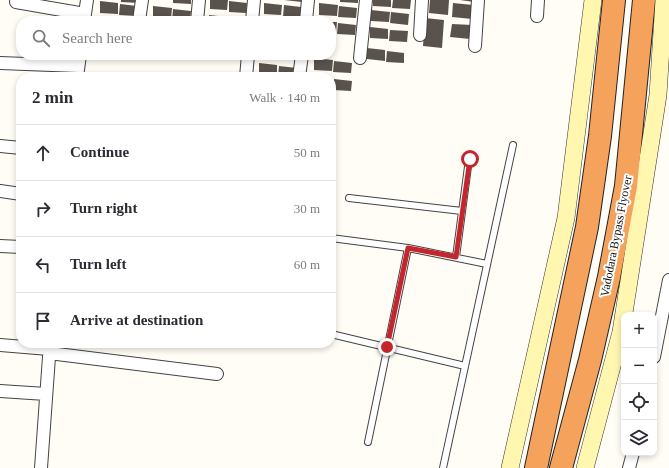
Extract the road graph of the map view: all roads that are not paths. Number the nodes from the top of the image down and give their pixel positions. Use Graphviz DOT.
graph roads {
  1 [pos="87,0"];
  2 [pos="142,0"];
  3 [pos="199,0"];
  4 [pos="254,0"];
  5 [pos="308,0"];
  6 [pos="366,0"];
  7 [pos="422,0"];
  8 [pos="478,0"];
  9 [pos="538,0"];
  10 [pos="593,0"];
  11 [pos="614,0"];
  12 [pos="644,0"];
  13 [pos="664,0"];
  14 [pos="16,2"];
  15 [pos="80,16"];
  16 [pos="85,16"];
  17 [pos="140,16"];
  18 [pos="197,16"];
  19 [pos="252,16"];
  20 [pos="306,16"];
  21 [pos="537,16"];
  22 [pos="420,35"];
  23 [pos="475,46"];
  24 [pos="360,58"];
  25 [pos="248,60"];
  26 [pos="301,60"];
  27 [pos="0,63"];
  28 [pos="78,66"];
  29 [pos="246,72"];
  30 [pos="300,72"];
  31 [pos="513,145"];
  32 [pos="0,146"];
  33 [pos="16,148"];
  34 [pos="470,159"];
  35 [pos="0,190"];
  36 [pos="16,193"];
  37 [pos="349,198"];
  38 [pos="462,212"];
  39 [pos="336,239"];
  40 [pos="0,246"];
  41 [pos="16,247"];
  42 [pos="408,248"];
  43 [pos="456,257"];
  44 [pos="487,264"];
  45 [pos="669,280"];
  46 [pos="336,335"];
  47 [pos="0,345"];
  48 [pos="16,346"];
  49 [pos="387,347"];
  50 [pos="49,348"];
  51 [pos="656,348"];
  52 [pos="465,366"];
  53 [pos="217,374"];
  54 [pos="0,391"];
  55 [pos="46,394"];
  56 [pos="368,442"];
  57 [pos="631,456"];
  58 [pos="41,468"];
  59 [pos="443,468"];
  60 [pos="510,468"];
  61 [pos="536,468"];
  62 [pos="561,468"];
  63 [pos="585,468"];
  64 [pos="629,468"];
  1 -- 16 [label="street"];
  2 -- 17 [label="street"];
  3 -- 18 [label="street"];
  4 -- 19 [label="street"];
  5 -- 20 [label="street"];
  6 -- 24 [label="street"];
  7 -- 22 [label="street"];
  8 -- 23 [label="street"];
  9 -- 21 [label="street"];
  10 -- 60 [label="street"];
  11 -- 61 [label="highway"];
  12 -- 62 [label="highway, Vadodara Bypass Flyover"];
  13 -- 63 [label="street"];
  14 -- 15 [label="street"];
  25 -- 29 [label="street"];
  26 -- 30 [label="street"];
  27 -- 28 [label="street"];
  31 -- 44 [label="lane"];
  32 -- 33 [label="street"];
  34 -- 38 [label="lane"];
  35 -- 36 [label="street"];
  37 -- 38 [label="lane"];
  38 -- 43 [label="lane"];
  39 -- 42 [label="lane"];
  40 -- 41 [label="street"];
  42 -- 43 [label="lane"];
  42 -- 49 [label="lane"];
  43 -- 44 [label="lane"];
  44 -- 52 [label="lane"];
  45 -- 51 [label="street"];
  46 -- 49 [label="lane"];
  47 -- 48 [label="street"];
  49 -- 52 [label="lane"];
  49 -- 56 [label="lane"];
  50 -- 53 [label="street"];
  50 -- 55 [label="street"];
  52 -- 59 [label="lane"];
  54 -- 55 [label="street"];
  55 -- 58 [label="street"];
  57 -- 64 [label="street"];
}
